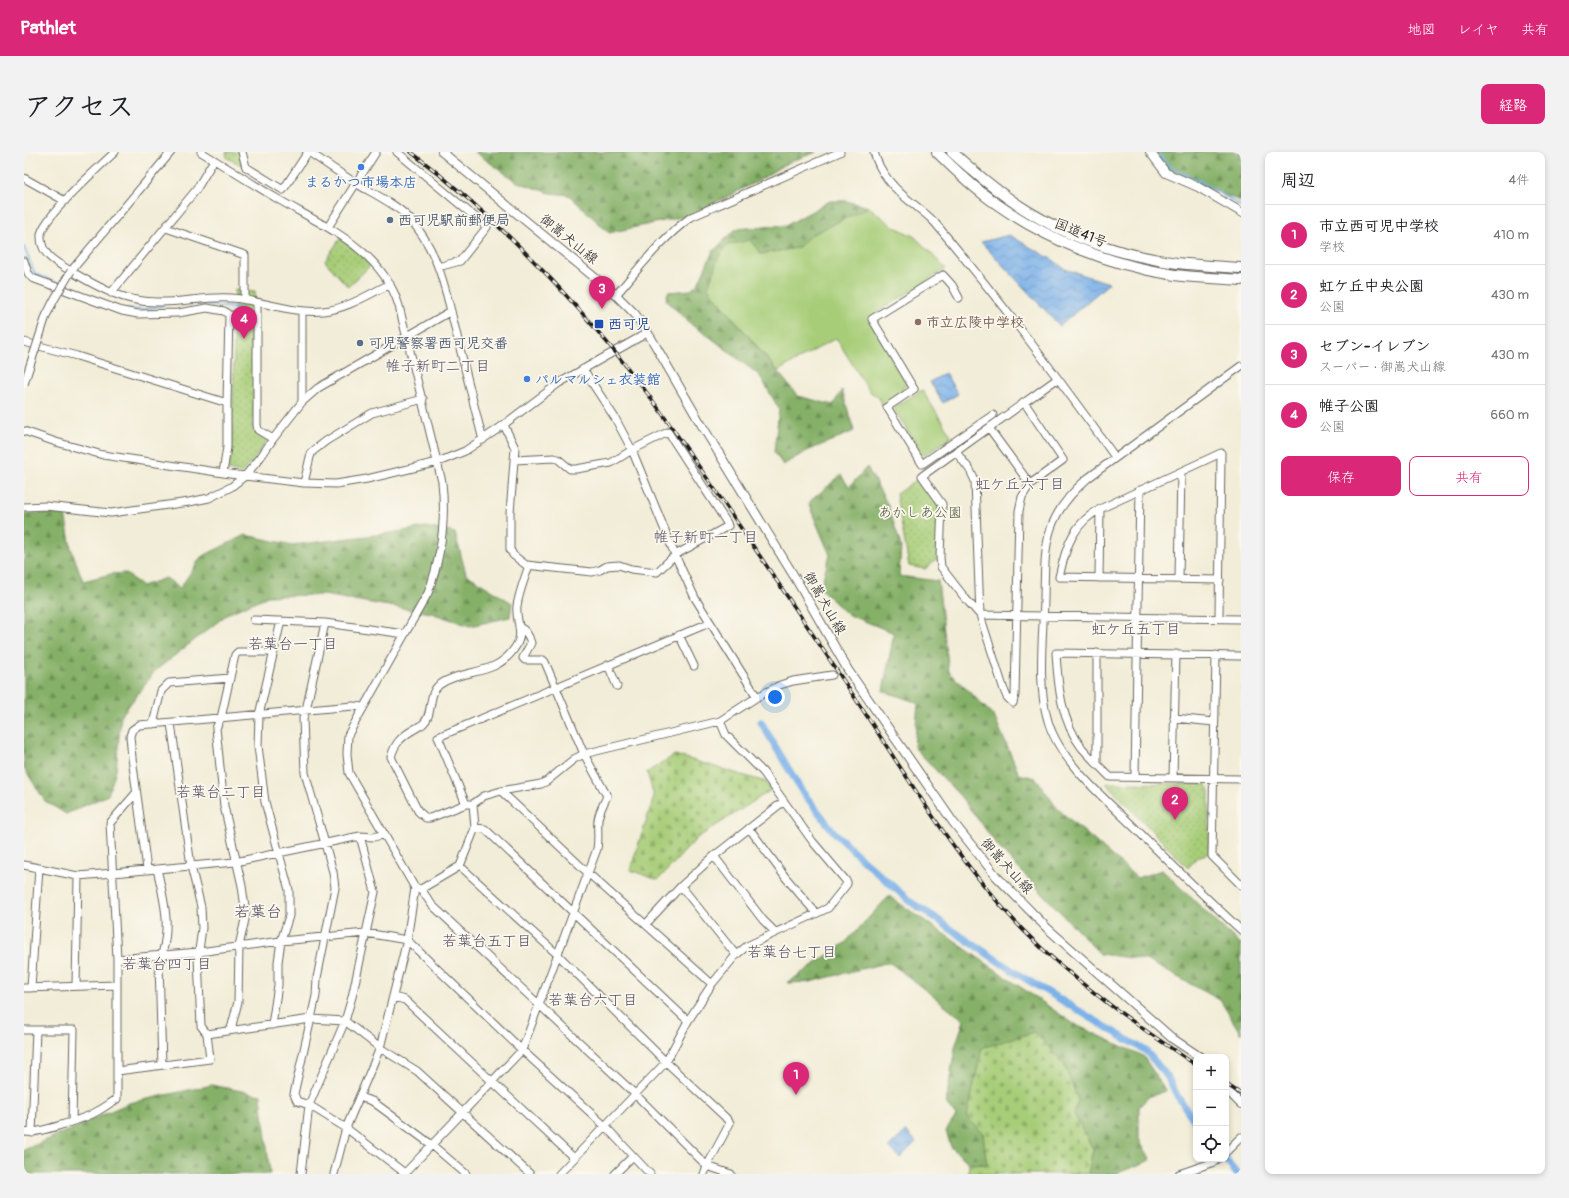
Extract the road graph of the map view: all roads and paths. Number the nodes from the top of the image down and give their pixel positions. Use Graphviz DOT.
graph roads {
  1 [pos="115,152"];
  2 [pos="171,152"];
  3 [pos="201,152"];
  4 [pos="242,152"];
  5 [pos="309,152"];
  6 [pos="376,152"];
  7 [pos="397,152"];
  8 [pos="442,152"];
  9 [pos="840,152"];
  10 [pos="874,152"];
  11 [pos="937,152"];
  12 [pos="952,152"];
  13 [pos="1150,152"];
  14 [pos="214,160"];
  15 [pos="24,178"];
  16 [pos="356,183"];
  17 [pos="65,201"];
  18 [pos="1241,212"];
  19 [pos="328,227"];
  20 [pos="166,228"];
  21 [pos="24,261"];
  22 [pos="438,267"];
  23 [pos="1241,268"];
  24 [pos="71,271"];
  25 [pos="1241,280"];
  26 [pos="390,284"];
  27 [pos="111,293"];
  28 [pos="616,295"];
  29 [pos="959,298"];
  30 [pos="245,300"];
  31 [pos="257,303"];
  32 [pos="451,311"];
  33 [pos="302,312"];
  34 [pos="229,315"];
  35 [pos="257,316"];
  36 [pos="647,333"];
  37 [pos="407,337"];
  38 [pos="24,342"];
  39 [pos="1241,366"];
  40 [pos="583,370"];
  41 [pos="1057,379"];
  42 [pos="24,384"];
  43 [pos="423,399"];
  44 [pos="302,402"];
  45 [pos="1024,402"];
  46 [pos="227,403"];
  47 [pos="993,415"];
  48 [pos="504,425"];
  49 [pos="989,428"];
  50 [pos="24,431"];
  51 [pos="273,439"];
  52 [pos="483,440"];
  53 [pos="632,450"];
  54 [pos="956,452"];
  55 [pos="1115,458"];
  56 [pos="514,460"];
  57 [pos="438,462"];
  58 [pos="1181,472"];
  59 [pos="223,473"];
  60 [pos="245,476"];
  61 [pos="304,483"];
  62 [pos="1030,484"];
  63 [pos="1140,490"];
  64 [pos="24,507"];
  65 [pos="1100,509"];
  66 [pos="675,555"];
  67 [pos="529,565"];
  68 [pos="1099,578"];
  69 [pos="1138,578"];
  70 [pos="1179,579"];
  71 [pos="1220,580"];
  72 [pos="980,614"];
  73 [pos="1016,614"];
  74 [pos="1044,616"];
  75 [pos="1137,617"];
  76 [pos="1219,618"];
  77 [pos="1241,619"];
  78 [pos="254,620"];
  79 [pos="281,621"];
  80 [pos="325,623"];
  81 [pos="709,623"];
  82 [pos="519,627"];
  83 [pos="404,634"];
  84 [pos="679,636"];
  85 [pos="274,652"];
  86 [pos="1097,653"];
  87 [pos="1136,654"];
  88 [pos="1176,654"];
  89 [pos="1216,655"];
  90 [pos="1241,656"];
  91 [pos="608,665"];
  92 [pos="694,666"];
  93 [pos="832,675"];
  94 [pos="230,678"];
  95 [pos="617,686"];
  96 [pos="555,687"];
  97 [pos="757,697"];
  98 [pos="363,707"];
  99 [pos="306,710"];
  100 [pos="259,715"];
  101 [pos="221,718"];
  102 [pos="1174,718"];
  103 [pos="720,721"];
  104 [pos="1214,722"];
  105 [pos="171,723"];
  106 [pos="153,724"];
  107 [pos="584,754"];
  108 [pos="1097,763"];
  109 [pos="1135,777"];
  110 [pos="1173,778"];
  111 [pos="1213,778"];
  112 [pos="1241,779"];
  113 [pos="501,791"];
  114 [pos="136,793"];
  115 [pos="784,801"];
  116 [pos="469,804"];
  117 [pos="475,828"];
  118 [pos="749,828"];
  119 [pos="385,834"];
  120 [pos="360,836"];
  121 [pos="324,843"];
  122 [pos="278,853"];
  123 [pos="714,856"];
  124 [pos="235,862"];
  125 [pos="24,865"];
  126 [pos="191,866"];
  127 [pos="460,866"];
  128 [pos="39,868"];
  129 [pos="157,868"];
  130 [pos="147,869"];
  131 [pos="113,873"];
  132 [pos="588,873"];
  133 [pos="78,876"];
  134 [pos="1241,885"];
  135 [pos="681,886"];
  136 [pos="418,888"];
  137 [pos="573,912"];
  138 [pos="816,912"];
  139 [pos="646,924"];
  140 [pos="1241,930"];
  141 [pos="775,932"];
  142 [pos="366,933"];
  143 [pos="326,936"];
  144 [pos="407,940"];
  145 [pos="282,941"];
  146 [pos="239,946"];
  147 [pos="199,952"];
  148 [pos="162,955"];
  149 [pos="558,955"];
  150 [pos="736,955"];
  151 [pos="117,959"];
  152 [pos="712,984"];
  153 [pos="117,985"];
  154 [pos="76,986"];
  155 [pos="27,988"];
  156 [pos="393,997"];
  157 [pos="539,1005"];
  158 [pos="311,1019"];
  159 [pos="345,1021"];
  160 [pos="688,1021"];
  161 [pos="272,1024"];
  162 [pos="231,1029"];
  163 [pos="24,1030"];
  164 [pos="36,1030"];
  165 [pos="206,1034"];
  166 [pos="380,1048"];
  167 [pos="522,1050"];
  168 [pos="1196,1054"];
  169 [pos="666,1062"];
  170 [pos="162,1065"];
  171 [pos="117,1072"];
  172 [pos="492,1081"];
  173 [pos="1227,1090"];
  174 [pos="635,1094"];
  175 [pos="359,1097"];
  176 [pos="1241,1104"];
  177 [pos="309,1105"];
  178 [pos="462,1112"];
  179 [pos="72,1121"];
  180 [pos="605,1126"];
  181 [pos="346,1128"];
  182 [pos="28,1132"];
  183 [pos="1241,1137"];
  184 [pos="432,1145"];
  185 [pos="1229,1149"];
  186 [pos="633,1156"];
  187 [pos="574,1158"];
  188 [pos="1211,1162"];
  189 [pos="707,1166"];
  190 [pos="337,1173"];
  191 [pos="301,1174"];
  192 [pos="406,1174"];
  193 [pos="466,1174"];
  194 [pos="530,1174"];
  195 [pos="559,1174"];
  196 [pos="615,1174"];
  197 [pos="650,1174"];
  198 [pos="704,1174"];
  199 [pos="731,1174"];
  200 [pos="1179,1174"];
  1 -- 17 [label="street"];
  2 -- 24 [label="street"];
  3 -- 14 [label="street"];
  4 -- 5 [label="street"];
  5 -- 16 [label="street"];
  6 -- 16 [label="street"];
  7 -- 22 [label="street"];
  8 -- 28 [label="main road, 御嵩犬山線"];
  9 -- 28 [label="street"];
  10 -- 41 [label="street"];
  11 -- 25 [label="highway, 国道41号"];
  12 -- 23 [label="highway, 国道41号"];
  13 -- 18 [label="main road"];
  14 -- 19 [label="street"];
  14 -- 20 [label="street"];
  15 -- 17 [label="street"];
  16 -- 19 [label="street"];
  16 -- 22 [label="street"];
  17 -- 24 [label="street"];
  19 -- 26 [label="street"];
  20 -- 27 [label="street"];
  20 -- 30 [label="street"];
  21 -- 34 [label="street"];
  22 -- 32 [label="street"];
  24 -- 27 [label="street"];
  24 -- 42 [label="street, bridge"];
  26 -- 33 [label="street"];
  26 -- 37 [label="street"];
  27 -- 30 [label="street"];
  28 -- 36 [label="main road, 御嵩犬山線"];
  29 -- 47 [label="street"];
  30 -- 31 [label="street"];
  31 -- 33 [label="street"];
  31 -- 35 [label="street"];
  32 -- 37 [label="street"];
  32 -- 52 [label="street"];
  33 -- 44 [label="street"];
  34 -- 35 [label="street"];
  34 -- 46 [label="street"];
  35 -- 51 [label="street"];
  36 -- 40 [label="street"];
  36 -- 168 [label="main road, 御嵩犬山線"];
  37 -- 43 [label="street"];
  37 -- 44 [label="street"];
  38 -- 46 [label="street"];
  39 -- 55 [label="street"];
  40 -- 48 [label="street"];
  40 -- 53 [label="street"];
  41 -- 45 [label="street"];
  41 -- 55 [label="street"];
  43 -- 57 [label="street"];
  43 -- 61 [label="street"];
  44 -- 51 [label="street"];
  45 -- 49 [label="street"];
  45 -- 62 [label="street"];
  46 -- 59 [label="street"];
  48 -- 52 [label="street"];
  48 -- 56 [label="street"];
  49 -- 54 [label="street"];
  49 -- 62 [label="street"];
  50 -- 59 [label="street"];
  51 -- 60 [label="street"];
  52 -- 57 [label="street"];
  53 -- 56 [label="street"];
  53 -- 66 [label="street"];
  53 -- 66 [label="street"];
  54 -- 72 [label="street"];
  54 -- 72 [label="street"];
  55 -- 74 [label="street"];
  56 -- 67 [label="street"];
  57 -- 61 [label="street"];
  57 -- 83 [label="street"];
  58 -- 63 [label="street"];
  58 -- 70 [label="street"];
  58 -- 71 [label="street"];
  59 -- 60 [label="street"];
  60 -- 61 [label="street"];
  60 -- 64 [label="street"];
  62 -- 73 [label="street"];
  63 -- 65 [label="street"];
  63 -- 69 [label="street"];
  65 -- 68 [label="street"];
  65 -- 68 [label="street"];
  66 -- 67 [label="street"];
  66 -- 81 [label="street"];
  67 -- 82 [label="street"];
  68 -- 69 [label="street"];
  69 -- 70 [label="street"];
  69 -- 75 [label="street"];
  70 -- 71 [label="street"];
  71 -- 76 [label="street"];
  72 -- 73 [label="street"];
  72 -- 73 [label="street"];
  73 -- 74 [label="street"];
  74 -- 75 [label="street"];
  74 -- 140 [label="street"];
  75 -- 76 [label="street"];
  75 -- 87 [label="street"];
  76 -- 77 [label="street"];
  78 -- 79 [label="street"];
  79 -- 80 [label="street"];
  79 -- 85 [label="street"];
  80 -- 83 [label="street"];
  80 -- 99 [label="street"];
  81 -- 84 [label="street"];
  81 -- 97 [label="street"];
  82 -- 96 [label="street"];
  82 -- 116 [label="street"];
  83 -- 98 [label="street"];
  84 -- 91 [label="street"];
  84 -- 92 [label="street"];
  85 -- 94 [label="street"];
  85 -- 100 [label="street"];
  86 -- 87 [label="street"];
  86 -- 108 [label="street"];
  86 -- 108 [label="street"];
  87 -- 88 [label="street"];
  87 -- 109 [label="street"];
  88 -- 89 [label="street"];
  88 -- 102 [label="street"];
  89 -- 90 [label="street"];
  89 -- 104 [label="street"];
  91 -- 95 [label="street"];
  91 -- 96 [label="street"];
  93 -- 97 [label="street"];
  94 -- 101 [label="street"];
  94 -- 106 [label="street"];
  96 -- 107 [label="street"];
  96 -- 116 [label="street"];
  97 -- 103 [label="street"];
  98 -- 99 [label="street"];
  98 -- 119 [label="street"];
  99 -- 100 [label="street"];
  99 -- 121 [label="street"];
  100 -- 101 [label="street"];
  100 -- 122 [label="street"];
  101 -- 105 [label="street"];
  101 -- 124 [label="street"];
  102 -- 104 [label="street"];
  102 -- 110 [label="street"];
  103 -- 107 [label="street"];
  103 -- 115 [label="street"];
  104 -- 111 [label="street"];
  105 -- 106 [label="street"];
  105 -- 126 [label="street"];
  106 -- 114 [label="street"];
  107 -- 113 [label="street"];
  107 -- 132 [label="street"];
  108 -- 109 [label="street"];
  109 -- 110 [label="street"];
  110 -- 111 [label="street"];
  111 -- 112 [label="street"];
  111 -- 134 [label="street"];
  113 -- 116 [label="street"];
  113 -- 132 [label="street"];
  114 -- 130 [label="street"];
  114 -- 131 [label="street"];
  115 -- 118 [label="street"];
  115 -- 138 [label="street"];
  116 -- 117 [label="street"];
  117 -- 127 [label="street"];
  117 -- 137 [label="street"];
  118 -- 123 [label="street"];
  118 -- 138 [label="street"];
  119 -- 120 [label="street"];
  119 -- 136 [label="street"];
  120 -- 121 [label="street"];
  120 -- 142 [label="street"];
  121 -- 122 [label="street"];
  121 -- 143 [label="street"];
  122 -- 124 [label="street"];
  122 -- 145 [label="street"];
  123 -- 135 [label="street"];
  123 -- 141 [label="street"];
  124 -- 126 [label="street"];
  124 -- 146 [label="street"];
  125 -- 128 [label="street"];
  126 -- 129 [label="street"];
  126 -- 147 [label="street"];
  127 -- 136 [label="street"];
  127 -- 149 [label="street"];
  128 -- 133 [label="street"];
  128 -- 155 [label="street"];
  129 -- 130 [label="street"];
  129 -- 148 [label="street"];
  130 -- 131 [label="street"];
  131 -- 133 [label="street"];
  131 -- 151 [label="street"];
  132 -- 137 [label="street"];
  132 -- 139 [label="street"];
  133 -- 154 [label="street"];
  135 -- 139 [label="street"];
  135 -- 150 [label="street"];
  136 -- 144 [label="street"];
  136 -- 157 [label="street"];
  137 -- 149 [label="street"];
  137 -- 160 [label="street"];
  138 -- 141 [label="street"];
  139 -- 152 [label="street"];
  141 -- 150 [label="street"];
  142 -- 143 [label="street"];
  142 -- 144 [label="street"];
  142 -- 159 [label="street"];
  143 -- 145 [label="street"];
  143 -- 158 [label="street"];
  144 -- 156 [label="street"];
  144 -- 167 [label="street"];
  145 -- 146 [label="street"];
  145 -- 161 [label="street"];
  146 -- 147 [label="street"];
  146 -- 162 [label="street"];
  147 -- 148 [label="street"];
  147 -- 165 [label="street"];
  148 -- 151 [label="street"];
  148 -- 170 [label="street"];
  149 -- 157 [label="street"];
  149 -- 169 [label="street"];
  150 -- 152 [label="street"];
  151 -- 153 [label="street"];
  152 -- 160 [label="street"];
  153 -- 154 [label="street"];
  153 -- 171 [label="street"];
  154 -- 155 [label="street"];
  156 -- 166 [label="street"];
  156 -- 172 [label="street"];
  157 -- 167 [label="street"];
  157 -- 174 [label="street"];
  158 -- 159 [label="street"];
  158 -- 161 [label="street"];
  158 -- 177 [label="street"];
  159 -- 166 [label="street"];
  159 -- 177 [label="street"];
  160 -- 169 [label="street"];
  161 -- 162 [label="street"];
  162 -- 165 [label="street"];
  163 -- 164 [label="street"];
  164 -- 179 [label="street"];
  164 -- 182 [label="street"];
  165 -- 170 [label="street"];
  166 -- 175 [label="street"];
  166 -- 178 [label="street"];
  167 -- 172 [label="street"];
  167 -- 180 [label="street"];
  169 -- 174 [label="street"];
  169 -- 189 [label="street"];
  170 -- 171 [label="street"];
  171 -- 179 [label="street"];
  172 -- 178 [label="street"];
  172 -- 187 [label="street"];
  173 -- 176 [label="main road"];
  174 -- 180 [label="street"];
  174 -- 189 [label="street"];
  175 -- 181 [label="street"];
  175 -- 184 [label="street"];
  177 -- 181 [label="street"];
  177 -- 191 [label="street"];
  178 -- 184 [label="street"];
  178 -- 194 [label="street"];
  179 -- 182 [label="street"];
  180 -- 186 [label="street"];
  180 -- 187 [label="street"];
  181 -- 190 [label="street"];
  181 -- 192 [label="street"];
  183 -- 185 [label="street"];
  184 -- 192 [label="street"];
  184 -- 193 [label="street"];
  186 -- 196 [label="street"];
  186 -- 197 [label="street"];
  187 -- 195 [label="street"];
  188 -- 200 [label="street"];
  189 -- 198 [label="street"];
  189 -- 199 [label="street"];
}
